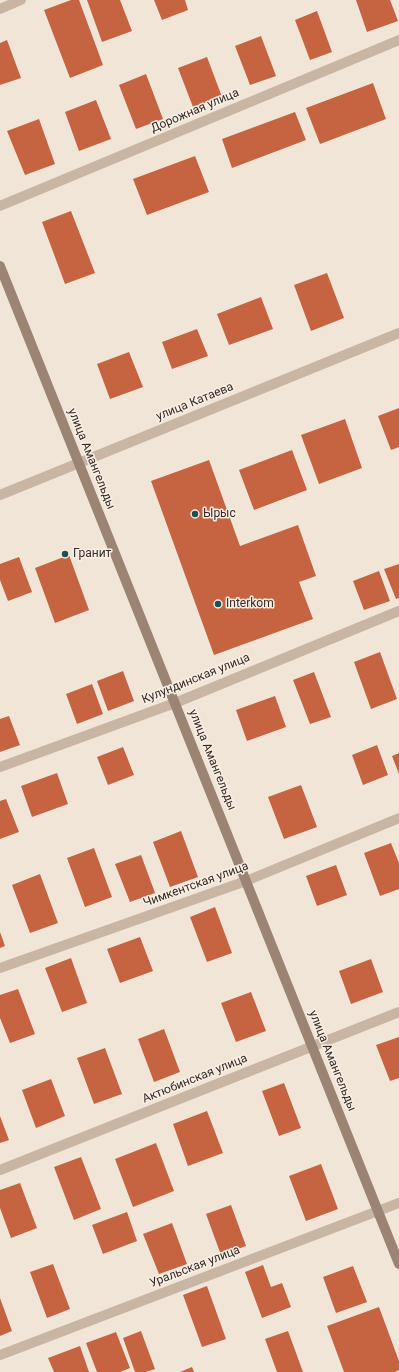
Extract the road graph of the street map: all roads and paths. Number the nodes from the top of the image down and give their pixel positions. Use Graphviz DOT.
graph roads {
  1 [pos="21,0"];
  2 [pos="0,9"];
  3 [pos="399,40"];
  4 [pos="0,206"];
  5 [pos="0,266"];
  6 [pos="399,333"];
  7 [pos="79,464"];
  8 [pos="0,495"];
  9 [pos="399,611"];
  10 [pos="174,703"];
  11 [pos="0,767"];
  12 [pos="399,818"];
  13 [pos="246,881"];
  14 [pos="0,968"];
  15 [pos="399,1012"];
  16 [pos="312,1047"];
  17 [pos="0,1170"];
  18 [pos="399,1203"];
  19 [pos="378,1211"];
  20 [pos="399,1264"];
  21 [pos="0,1355"];
  1 -- 2 [label="street"];
  3 -- 4 [label="street, Дорожная улица"];
  5 -- 7 [label="main road, улица Амангельды"];
  6 -- 7 [label="street, улица Катаева"];
  7 -- 8 [label="street, улица Катаева"];
  7 -- 10 [label="main road, улица Амангельды"];
  9 -- 10 [label="street, Кулундинская улица"];
  10 -- 11 [label="street, Кулундинская улица"];
  10 -- 13 [label="main road, улица Амангельды"];
  12 -- 13 [label="street, Чимкентская улица"];
  13 -- 14 [label="street, Чимкентская улица"];
  13 -- 16 [label="main road, улица Амангельды"];
  15 -- 16 [label="street, Актюбинская улица"];
  16 -- 17 [label="street, Актюбинская улица"];
  16 -- 19 [label="main road, улица Амангельды"];
  18 -- 19 [label="street, Уральская улица"];
  19 -- 20 [label="main road, улица Амангельды"];
  19 -- 21 [label="street, Уральская улица"];
}
